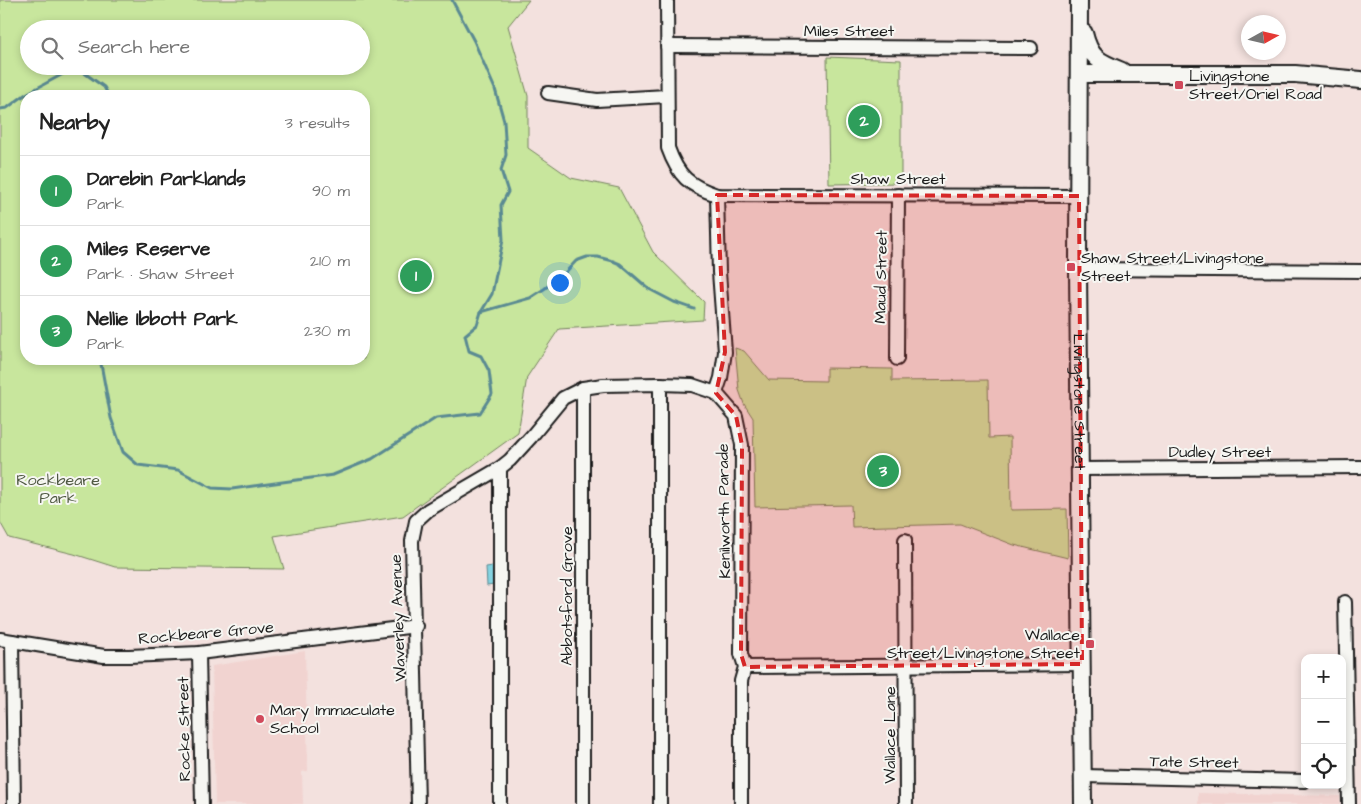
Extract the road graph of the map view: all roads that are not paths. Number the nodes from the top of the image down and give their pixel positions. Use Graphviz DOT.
graph roads {
  1 [pos="667,0"];
  2 [pos="1079,4"];
  3 [pos="667,46"];
  4 [pos="1031,48"];
  5 [pos="1080,74"];
  6 [pos="1129,74"];
  7 [pos="1361,80"];
  8 [pos="548,93"];
  9 [pos="666,96"];
  10 [pos="717,195"];
  11 [pos="898,195"];
  12 [pos="1079,196"];
  13 [pos="1078,269"];
  14 [pos="1361,271"];
  15 [pos="897,359"];
  16 [pos="660,384"];
  17 [pos="583,388"];
  18 [pos="716,393"];
  19 [pos="1361,467"];
  20 [pos="500,468"];
  21 [pos="1080,469"];
  22 [pos="906,540"];
  23 [pos="1345,602"];
  24 [pos="416,626"];
  25 [pos="6,640"];
  26 [pos="199,653"];
  27 [pos="1082,664"];
  28 [pos="906,666"];
  29 [pos="745,667"];
  30 [pos="1083,776"];
  31 [pos="1301,781"];
  32 [pos="14,804"];
  33 [pos="202,804"];
  34 [pos="418,804"];
  35 [pos="500,804"];
  36 [pos="583,804"];
  37 [pos="660,804"];
  38 [pos="741,804"];
  39 [pos="906,804"];
  40 [pos="1083,804"];
  41 [pos="1348,804"];
  1 -- 3 [label="street"];
  2 -- 5 [label="main road, Livingstone Street"];
  2 -- 6 [label="main road"];
  3 -- 4 [label="street, Miles Street"];
  3 -- 9 [label="street"];
  5 -- 6 [label="main road"];
  5 -- 12 [label="main road, Livingstone Street"];
  6 -- 7 [label="main road"];
  8 -- 9 [label="street"];
  9 -- 10 [label="street"];
  10 -- 11 [label="street, Shaw Street"];
  10 -- 18 [label="street"];
  11 -- 12 [label="street, Shaw Street"];
  11 -- 15 [label="street, Maud Street"];
  12 -- 13 [label="main road, Livingstone Street"];
  13 -- 14 [label="street"];
  13 -- 21 [label="main road, Livingstone Street"];
  16 -- 17 [label="street"];
  16 -- 18 [label="street"];
  16 -- 37 [label="street"];
  17 -- 20 [label="street"];
  17 -- 36 [label="street, Abbotsford Grove"];
  18 -- 29 [label="street, Kenilworth Parade"];
  19 -- 21 [label="street, Dudley Street"];
  20 -- 24 [label="street, Waverley Avenue"];
  20 -- 35 [label="street"];
  21 -- 27 [label="main road, Livingstone Street"];
  22 -- 28 [label="street, Wallace Lane"];
  23 -- 41 [label="street"];
  24 -- 26 [label="street, Rockbeare Grove"];
  24 -- 34 [label="street, Waverley Avenue"];
  25 -- 26 [label="street, Rockbeare Grove"];
  25 -- 32 [label="street"];
  26 -- 33 [label="street, Rocke Street"];
  27 -- 28 [label="street"];
  27 -- 30 [label="main road, Livingstone Street"];
  28 -- 29 [label="street"];
  28 -- 39 [label="street, Wallace Lane"];
  29 -- 38 [label="street, Kenilworth Parade"];
  30 -- 31 [label="street, Tate Street"];
  30 -- 40 [label="main road, Livingstone Street"];
}
